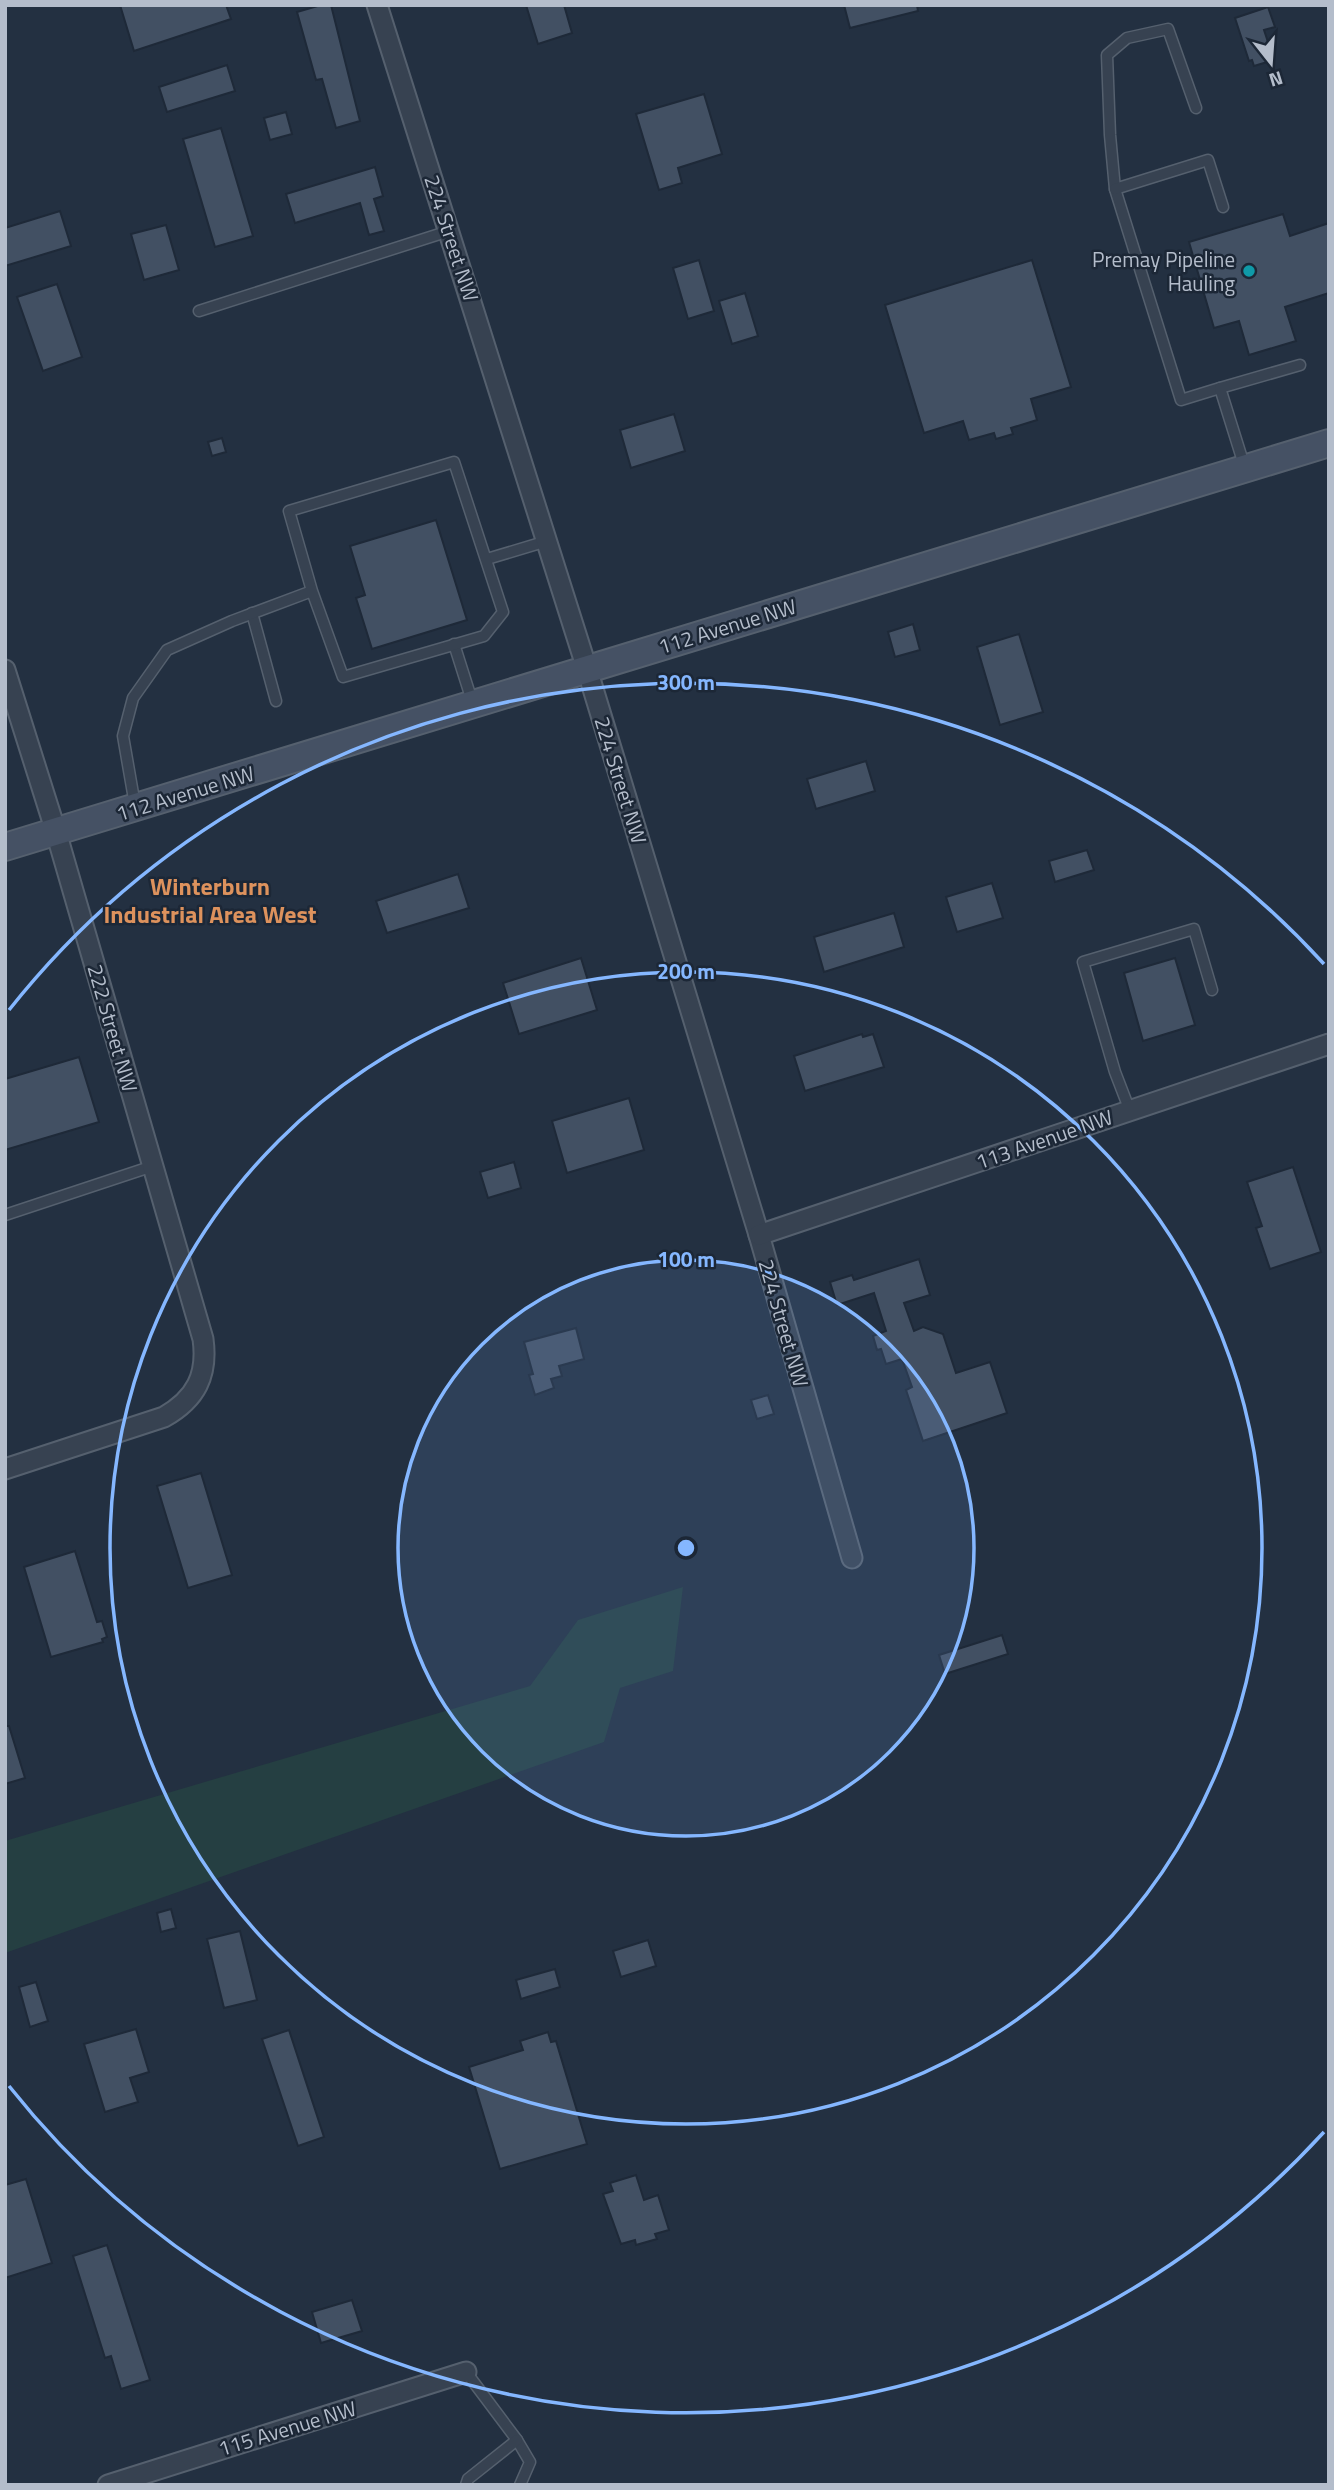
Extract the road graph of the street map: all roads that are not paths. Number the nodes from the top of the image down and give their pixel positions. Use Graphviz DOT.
graph roads {
  1 [pos="377,5"];
  2 [pos="1196,108"];
  3 [pos="1115,189"];
  4 [pos="1223,207"];
  5 [pos="450,231"];
  6 [pos="199,311"];
  7 [pos="1300,365"];
  8 [pos="1220,388"];
  9 [pos="1329,443"];
  10 [pos="1245,468"];
  11 [pos="547,541"];
  12 [pos="487,559"];
  13 [pos="312,591"];
  14 [pos="252,613"];
  15 [pos="454,644"];
  16 [pos="587,668"];
  17 [pos="5,670"];
  18 [pos="276,701"];
  19 [pos="473,704"];
  20 [pos="135,809"];
  21 [pos="55,832"];
  22 [pos="5,847"];
  23 [pos="1212,990"];
  24 [pos="1329,1044"];
  25 [pos="1130,1111"];
  26 [pos="153,1166"];
  27 [pos="5,1215"];
  28 [pos="759,1235"];
  29 [pos="5,1469"];
  30 [pos="852,1558"];
  31 [pos="466,2371"];
  32 [pos="517,2440"];
  33 [pos="108,2485"];
  34 [pos="466,2485"];
  35 [pos="520,2485"];
  1 -- 5 [label="street, 224 Street NW"];
  2 -- 3 [label="lane"];
  3 -- 4 [label="lane"];
  3 -- 8 [label="lane"];
  5 -- 6 [label="lane"];
  5 -- 11 [label="street, 224 Street NW"];
  7 -- 8 [label="lane"];
  8 -- 10 [label="lane"];
  9 -- 10 [label="street, 112 Avenue NW"];
  10 -- 16 [label="street, 112 Avenue NW"];
  11 -- 12 [label="lane"];
  11 -- 16 [label="street, 224 Street NW"];
  12 -- 13 [label="lane"];
  12 -- 15 [label="lane"];
  13 -- 14 [label="lane"];
  13 -- 15 [label="lane"];
  14 -- 18 [label="lane"];
  14 -- 20 [label="lane"];
  15 -- 19 [label="lane"];
  16 -- 19 [label="street, 112 Avenue NW"];
  16 -- 28 [label="street, 224 Street NW"];
  17 -- 21 [label="street, 222 Street NW"];
  19 -- 20 [label="street, 112 Avenue NW"];
  20 -- 21 [label="street, 112 Avenue NW"];
  21 -- 22 [label="street, 112 Avenue NW"];
  21 -- 26 [label="street, 222 Street NW"];
  23 -- 25 [label="lane"];
  24 -- 25 [label="street, 113 Avenue NW"];
  25 -- 28 [label="street, 113 Avenue NW"];
  26 -- 27 [label="lane"];
  26 -- 29 [label="street, 222 Street NW"];
  28 -- 30 [label="street, 224 Street NW"];
  31 -- 32 [label="lane"];
  31 -- 33 [label="street, 115 Avenue NW"];
  32 -- 34 [label="lane"];
  32 -- 35 [label="lane"];
}
